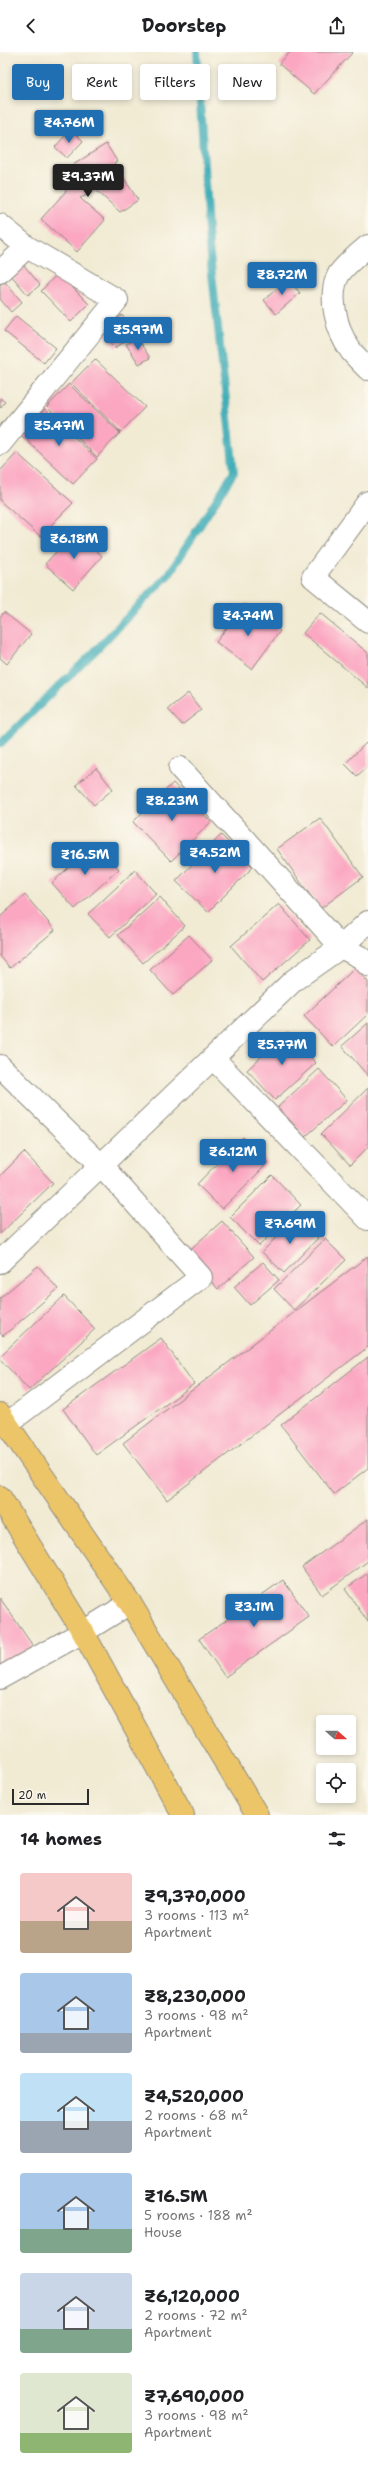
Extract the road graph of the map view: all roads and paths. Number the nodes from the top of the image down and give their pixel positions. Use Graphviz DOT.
graph roads {
  1 [pos="0,225"];
  2 [pos="368,246"];
  3 [pos="27,247"];
  4 [pos="0,272"];
  5 [pos="368,369"];
  6 [pos="0,444"];
  7 [pos="368,502"];
  8 [pos="368,622"];
  9 [pos="180,768"];
  10 [pos="368,922"];
  11 [pos="341,947"];
  12 [pos="368,965"];
  13 [pos="213,1058"];
  14 [pos="0,1066"];
  15 [pos="102,1166"];
  16 [pos="368,1219"];
  17 [pos="0,1262"];
  18 [pos="4,1418"];
  19 [pos="0,1497"];
  20 [pos="130,1602"];
  21 [pos="83,1632"];
  22 [pos="0,1678"];
  23 [pos="183,1815"];
  24 [pos="257,1815"];
  1 -- 3 [label="street"];
  2 -- 5 [label="street"];
  3 -- 4 [label="street"];
  3 -- 6 [label="street"];
  7 -- 8 [label="street"];
  9 -- 11 [label="street"];
  10 -- 11 [label="street"];
  11 -- 12 [label="street"];
  11 -- 13 [label="street"];
  13 -- 15 [label="street"];
  13 -- 16 [label="street"];
  14 -- 15 [label="street"];
  15 -- 17 [label="street"];
  15 -- 18 [label="street"];
  18 -- 20 [label="main road"];
  19 -- 21 [label="main road"];
  20 -- 21 [label="street"];
  20 -- 24 [label="main road"];
  21 -- 22 [label="street"];
  21 -- 23 [label="main road"];
}
